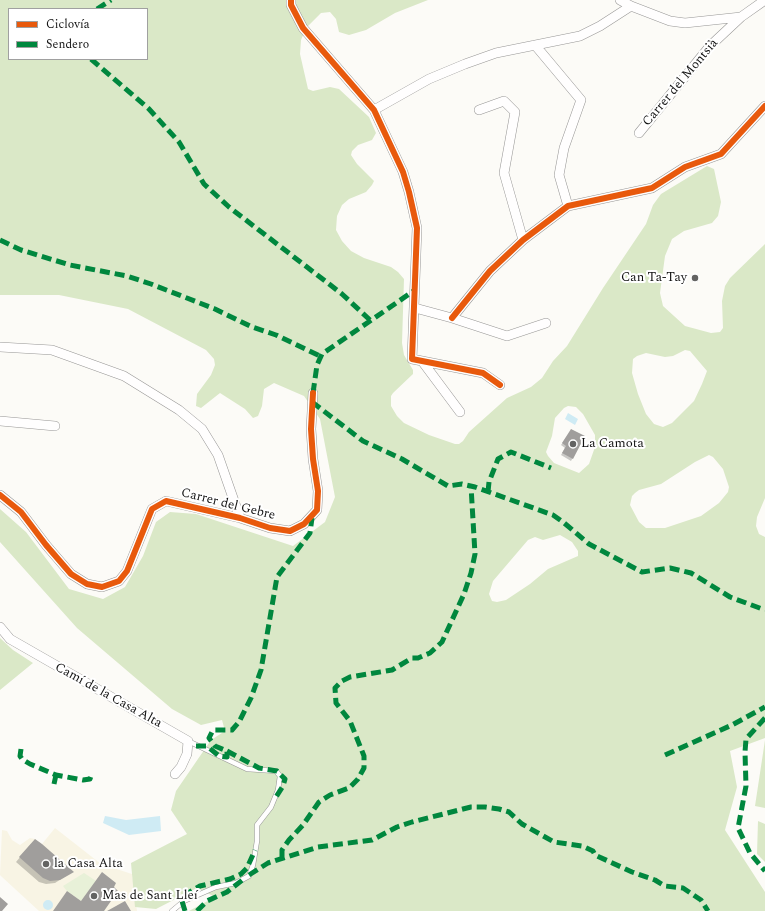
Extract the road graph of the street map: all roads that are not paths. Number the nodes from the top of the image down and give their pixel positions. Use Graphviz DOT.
graph roads {
  1 [pos="290,0"];
  2 [pos="620,0"];
  3 [pos="765,0"];
  4 [pos="631,6"];
  5 [pos="741,17"];
  6 [pos="535,45"];
  7 [pos="765,106"];
  8 [pos="374,110"];
  9 [pos="479,110"];
  10 [pos="639,133"];
  11 [pos="568,206"];
  12 [pos="523,240"];
  13 [pos="415,308"];
  14 [pos="452,318"];
  15 [pos="546,322"];
  16 [pos="0,346"];
  17 [pos="422,361"];
  18 [pos="500,384"];
  19 [pos="313,393"];
  20 [pos="460,412"];
  21 [pos="0,421"];
  22 [pos="55,426"];
  23 [pos="0,495"];
  24 [pos="240,518"];
  25 [pos="0,627"];
  26 [pos="188,741"];
  27 [pos="175,774"];
  28 [pos="172,911"];
  1 -- 8 [label="street"];
  2 -- 4 [label="street"];
  3 -- 5 [label="street, Carrer del Montsià"];
  4 -- 5 [label="street"];
  4 -- 6 [label="street"];
  5 -- 10 [label="street, Carrer del Montsià"];
  6 -- 8 [label="street"];
  6 -- 11 [label="street"];
  7 -- 11 [label="street"];
  8 -- 13 [label="street"];
  9 -- 12 [label="street"];
  11 -- 12 [label="street"];
  12 -- 14 [label="street"];
  13 -- 14 [label="street"];
  13 -- 17 [label="street"];
  14 -- 15 [label="street"];
  16 -- 24 [label="street"];
  17 -- 18 [label="street"];
  17 -- 20 [label="street"];
  19 -- 24 [label="street, Carrer del Gebre"];
  21 -- 22 [label="street"];
  23 -- 24 [label="street, Carrer del Gebre"];
  25 -- 26 [label="street, Camí de la Casa Alta"];
  26 -- 27 [label="street"];
  26 -- 28 [label="lane"];
}
